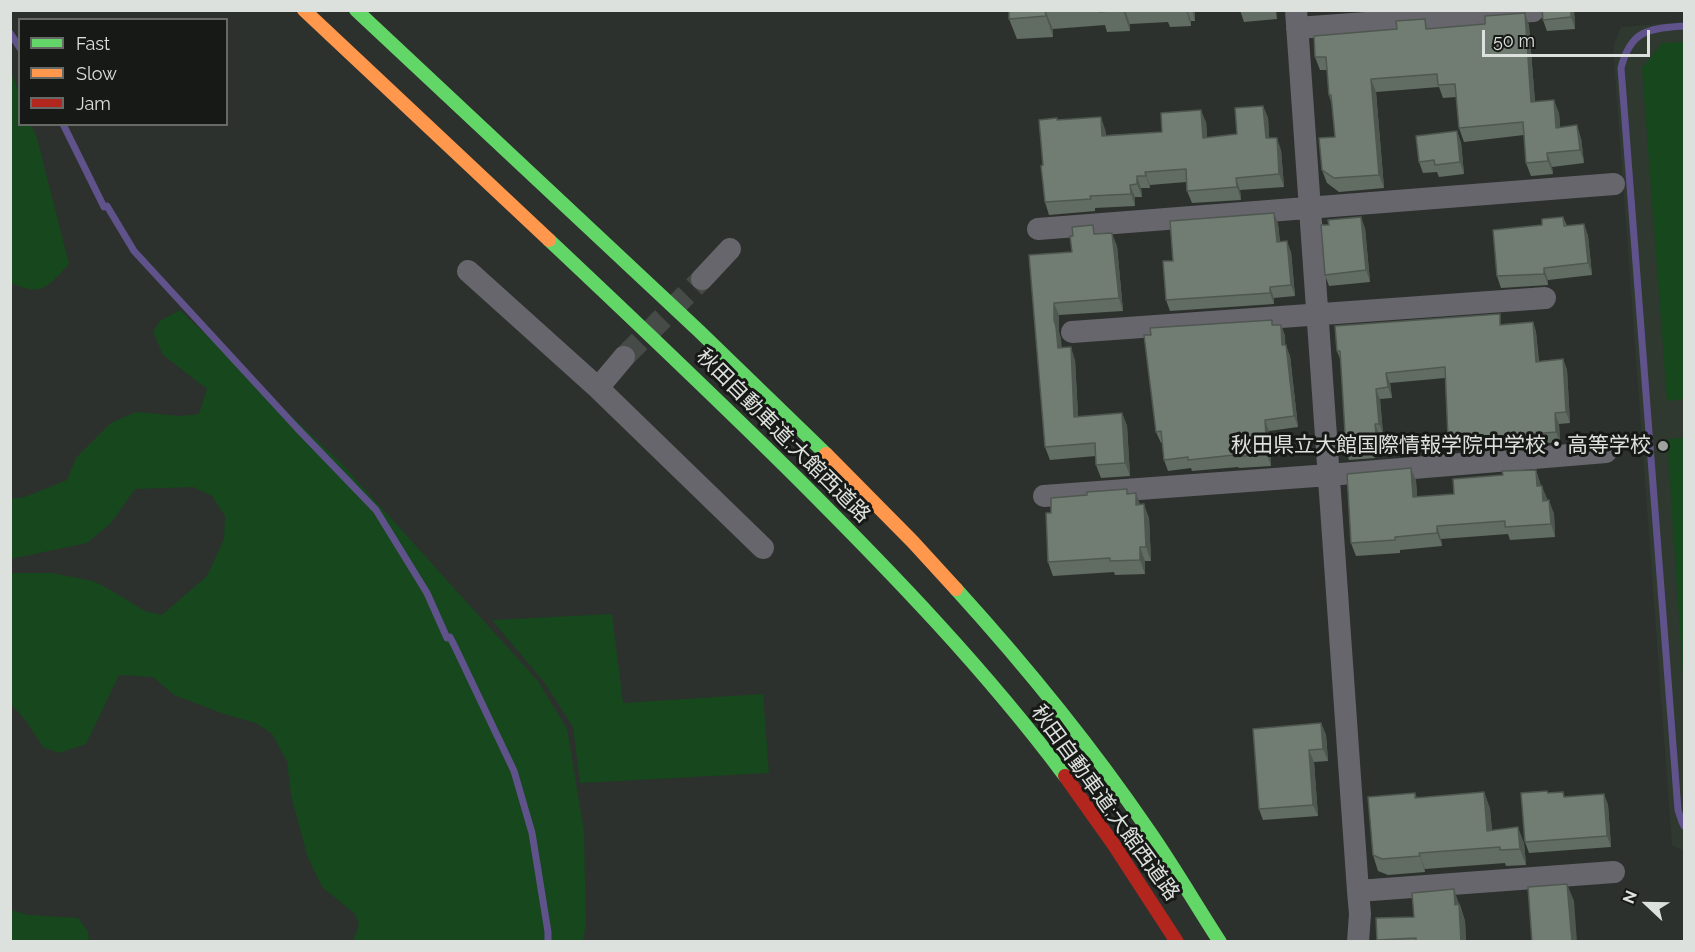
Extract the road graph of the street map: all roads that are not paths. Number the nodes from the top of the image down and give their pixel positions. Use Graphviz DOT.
graph roads {
  1 [pos="304,10"];
  2 [pos="356,10"];
  3 [pos="1533,11"];
  4 [pos="1297,19"];
  5 [pos="1614,184"];
  6 [pos="1311,208"];
  7 [pos="1038,229"];
  8 [pos="730,249"];
  9 [pos="468,271"];
  10 [pos="702,279"];
  11 [pos="1545,298"];
  12 [pos="1317,314"];
  13 [pos="1072,332"];
  14 [pos="624,357"];
  15 [pos="598,388"];
  16 [pos="1606,452"];
  17 [pos="1329,475"];
  18 [pos="1044,496"];
  19 [pos="763,548"];
  20 [pos="1614,872"];
  21 [pos="1358,891"];
  22 [pos="1177,942"];
  23 [pos="1220,942"];
  24 [pos="1358,942"];
  1 -- 22 [label="highway, 秋田自動車道;大館西道路"];
  2 -- 23 [label="highway, 秋田自動車道;大館西道路"];
  3 -- 4 [label="street"];
  4 -- 6 [label="street"];
  5 -- 6 [label="street"];
  6 -- 7 [label="street"];
  6 -- 12 [label="street"];
  8 -- 10 [label="street"];
  9 -- 15 [label="street"];
  11 -- 12 [label="street"];
  12 -- 13 [label="street"];
  12 -- 17 [label="street"];
  14 -- 15 [label="street"];
  15 -- 19 [label="street"];
  16 -- 17 [label="street"];
  17 -- 18 [label="street"];
  17 -- 21 [label="street"];
  20 -- 21 [label="street"];
  21 -- 24 [label="street"];
}
